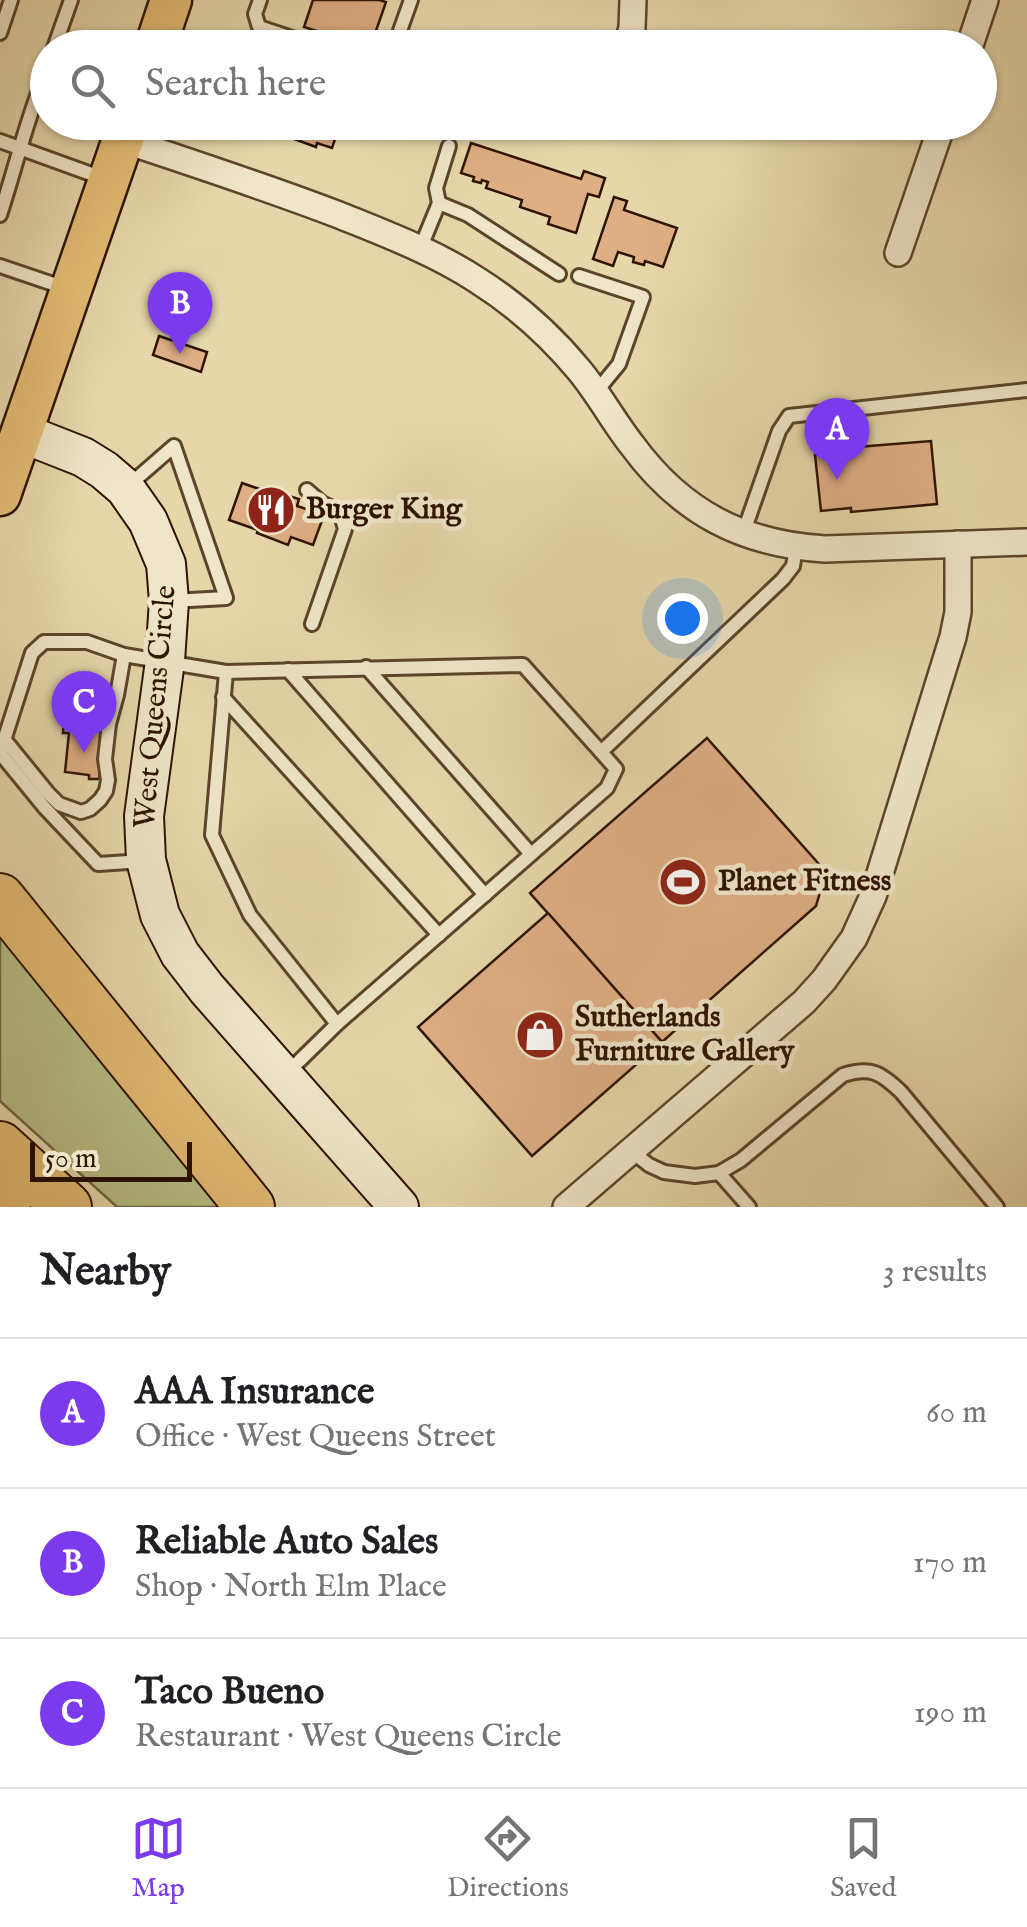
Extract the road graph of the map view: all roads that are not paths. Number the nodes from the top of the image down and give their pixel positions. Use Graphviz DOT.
graph roads {
  1 [pos="12,0"];
  2 [pos="71,0"];
  3 [pos="172,0"];
  4 [pos="259,0"];
  5 [pos="411,0"];
  6 [pos="633,0"];
  7 [pos="985,0"];
  8 [pos="60,30"];
  9 [pos="161,30"];
  10 [pos="268,30"];
  11 [pos="400,30"];
  12 [pos="631,30"];
  13 [pos="975,30"];
  14 [pos="0,34"];
  15 [pos="30,111"];
  16 [pos="123,140"];
  17 [pos="149,140"];
  18 [pos="937,140"];
  19 [pos="0,141"];
  20 [pos="449,146"];
  21 [pos="21,148"];
  22 [pos="107,180"];
  23 [pos="439,203"];
  24 [pos="0,215"];
  25 [pos="420,249"];
  26 [pos="898,252"];
  27 [pos="0,266"];
  28 [pos="559,274"];
  29 [pos="579,276"];
  30 [pos="71,289"];
  31 [pos="1027,390"];
  32 [pos="596,392"];
  33 [pos="16,431"];
  34 [pos="125,488"];
  35 [pos="307,490"];
  36 [pos="0,495"];
  37 [pos="743,534"];
  38 [pos="1027,542"];
  39 [pos="958,544"];
  40 [pos="796,548"];
  41 [pos="169,601"];
  42 [pos="312,624"];
  43 [pos="124,656"];
  44 [pos="165,661"];
  45 [pos="366,667"];
  46 [pos="288,670"];
  47 [pos="226,672"];
  48 [pos="224,697"];
  49 [pos="4,739"];
  50 [pos="602,752"];
  51 [pos="531,854"];
  52 [pos="146,860"];
  53 [pos="485,895"];
  54 [pos="3,903"];
  55 [pos="439,934"];
  56 [pos="336,1024"];
  57 [pos="284,1076"];
  58 [pos="0,1146"];
  59 [pos="630,1150"];
  60 [pos="719,1173"];
  61 [pos="0,1201"];
  62 [pos="6,1207"];
  63 [pos="67,1207"];
  64 [pos="250,1207"];
  65 [pos="398,1207"];
  66 [pos="566,1207"];
  67 [pos="749,1207"];
  68 [pos="997,1207"];
  1 -- 14 [label="lane"];
  2 -- 8 [label="lane"];
  3 -- 9 [label="main road"];
  4 -- 10 [label="lane"];
  5 -- 11 [label="lane"];
  6 -- 12 [label="street"];
  7 -- 13 [label="street"];
  15 -- 21 [label="lane"];
  16 -- 22 [label="main road"];
  17 -- 25 [label="street"];
  18 -- 26 [label="street"];
  19 -- 21 [label="lane"];
  20 -- 23 [label="lane"];
  21 -- 22 [label="lane"];
  21 -- 24 [label="lane"];
  22 -- 30 [label="main road"];
  23 -- 25 [label="lane"];
  23 -- 28 [label="lane"];
  25 -- 32 [label="street"];
  27 -- 30 [label="lane"];
  29 -- 32 [label="lane"];
  30 -- 33 [label="main road"];
  31 -- 37 [label="lane"];
  32 -- 37 [label="street"];
  33 -- 34 [label="street, West Queens Circle"];
  33 -- 36 [label="main road"];
  34 -- 41 [label="street, West Queens Circle"];
  34 -- 41 [label="lane"];
  35 -- 42 [label="lane"];
  37 -- 40 [label="street"];
  38 -- 39 [label="street"];
  39 -- 40 [label="street"];
  39 -- 59 [label="street"];
  40 -- 50 [label="lane"];
  41 -- 44 [label="street, West Queens Circle"];
  43 -- 44 [label="lane"];
  43 -- 49 [label="lane"];
  43 -- 49 [label="lane"];
  44 -- 47 [label="lane"];
  44 -- 52 [label="street, West Queens Circle"];
  45 -- 46 [label="lane"];
  45 -- 50 [label="lane"];
  45 -- 51 [label="lane"];
  46 -- 47 [label="lane"];
  46 -- 53 [label="lane"];
  47 -- 48 [label="lane"];
  48 -- 55 [label="lane"];
  48 -- 56 [label="lane"];
  49 -- 52 [label="lane"];
  50 -- 51 [label="lane"];
  51 -- 53 [label="lane"];
  52 -- 57 [label="street, West Queens Circle"];
  53 -- 55 [label="lane"];
  54 -- 64 [label="highway"];
  55 -- 56 [label="lane"];
  56 -- 57 [label="lane"];
  57 -- 65 [label="street, West Queens Circle"];
  58 -- 63 [label="highway"];
  59 -- 60 [label="lane"];
  59 -- 66 [label="street"];
  60 -- 67 [label="lane"];
  60 -- 68 [label="lane"];
  61 -- 62 [label="highway"];
}
